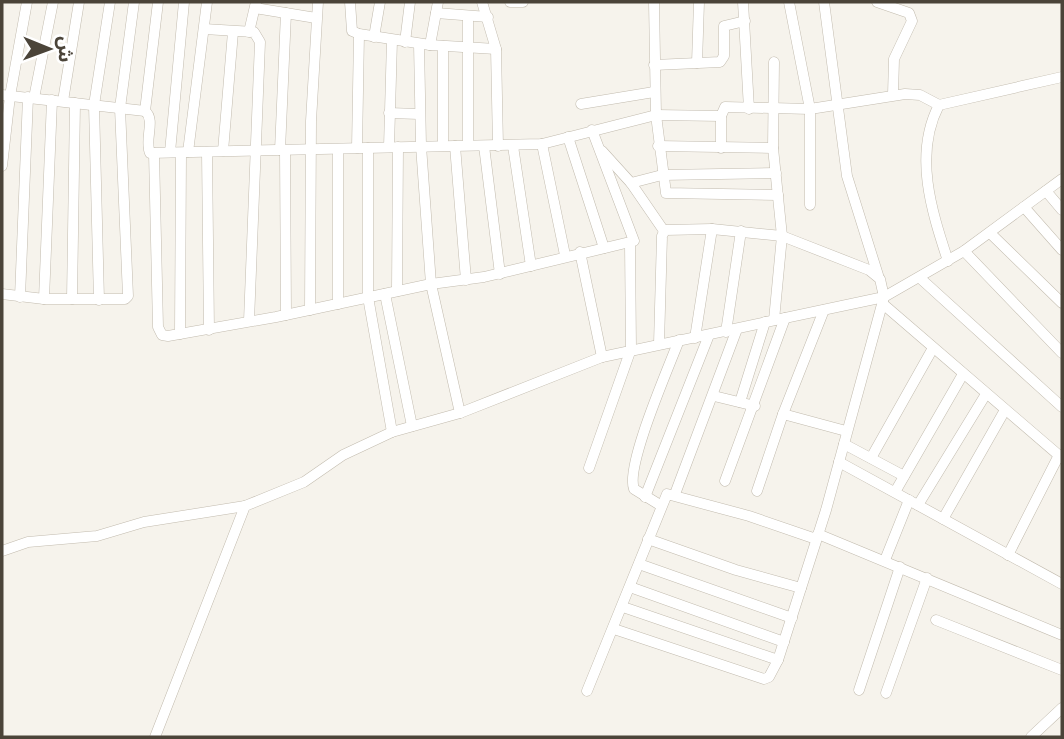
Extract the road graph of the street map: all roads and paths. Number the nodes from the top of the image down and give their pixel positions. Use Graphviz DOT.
graph roads {
  1 [pos="27,2"];
  2 [pos="53,2"];
  3 [pos="79,2"];
  4 [pos="110,2"];
  5 [pos="134,2"];
  6 [pos="158,2"];
  7 [pos="184,2"];
  8 [pos="207,2"];
  9 [pos="318,2"];
  10 [pos="351,2"];
  11 [pos="380,2"];
  12 [pos="410,2"];
  13 [pos="438,2"];
  14 [pos="482,2"];
  15 [pos="510,2"];
  16 [pos="523,2"];
  17 [pos="654,2"];
  18 [pos="699,2"];
  19 [pos="743,2"];
  20 [pos="789,2"];
  21 [pos="824,2"];
  22 [pos="877,2"];
  23 [pos="256,5"];
  24 [pos="286,13"];
  25 [pos="436,13"];
  26 [pos="468,17"];
  27 [pos="488,17"];
  28 [pos="316,18"];
  29 [pos="746,21"];
  30 [pos="204,29"];
  31 [pos="233,32"];
  32 [pos="249,32"];
  33 [pos="359,34"];
  34 [pos="374,37"];
  35 [pos="392,40"];
  36 [pos="405,42"];
  37 [pos="425,45"];
  38 [pos="443,46"];
  39 [pos="467,49"];
  40 [pos="496,49"];
  41 [pos="774,62"];
  42 [pos="697,63"];
  43 [pos="654,65"];
  44 [pos="1062,77"];
  45 [pos="654,92"];
  46 [pos="893,95"];
  47 [pos="6,96"];
  48 [pos="31,97"];
  49 [pos="58,101"];
  50 [pos="75,103"];
  51 [pos="581,104"];
  52 [pos="837,104"];
  53 [pos="939,105"];
  54 [pos="94,106"];
  55 [pos="120,108"];
  56 [pos="748,108"];
  57 [pos="810,109"];
  58 [pos="773,110"];
  59 [pos="145,111"];
  60 [pos="389,113"];
  61 [pos="419,114"];
  62 [pos="656,115"];
  63 [pos="721,116"];
  64 [pos="592,130"];
  65 [pos="568,137"];
  66 [pos="542,144"];
  67 [pos="443,145"];
  68 [pos="468,145"];
  69 [pos="596,145"];
  70 [pos="421,146"];
  71 [pos="455,146"];
  72 [pos="484,146"];
  73 [pos="498,146"];
  74 [pos="513,146"];
  75 [pos="658,146"];
  76 [pos="394,147"];
  77 [pos="356,148"];
  78 [pos="369,148"];
  79 [pos="721,148"];
  80 [pos="773,148"];
  81 [pos="255,149"];
  82 [pos="338,149"];
  83 [pos="282,150"];
  84 [pos="311,150"];
  85 [pos="223,151"];
  86 [pos="179,152"];
  87 [pos="207,152"];
  88 [pos="154,153"];
  89 [pos="2,166"];
  90 [pos="776,173"];
  91 [pos="662,175"];
  92 [pos="1062,179"];
  93 [pos="631,183"];
  94 [pos="1046,191"];
  95 [pos="778,195"];
  96 [pos="810,205"];
  97 [pos="1024,207"];
  98 [pos="1062,210"];
  99 [pos="712,229"];
  100 [pos="664,231"];
  101 [pos="741,231"];
  102 [pos="990,233"];
  103 [pos="782,236"];
  104 [pos="630,243"];
  105 [pos="604,247"];
  106 [pos="1062,250"];
  107 [pos="964,251"];
  108 [pos="580,252"];
  109 [pos="565,256"];
  110 [pos="948,261"];
  111 [pos="531,266"];
  112 [pos="500,274"];
  113 [pos="878,275"];
  114 [pos="920,278"];
  115 [pos="466,280"];
  116 [pos="431,284"];
  117 [pos="397,291"];
  118 [pos="385,293"];
  119 [pos="2,294"];
  120 [pos="20,297"];
  121 [pos="368,297"];
  122 [pos="44,299"];
  123 [pos="72,299"];
  124 [pos="99,300"];
  125 [pos="883,300"];
  126 [pos="1062,303"];
  127 [pos="338,304"];
  128 [pos="310,310"];
  129 [pos="824,310"];
  130 [pos="286,315"];
  131 [pos="785,318"];
  132 [pos="249,321"];
  133 [pos="770,321"];
  134 [pos="737,329"];
  135 [pos="209,330"];
  136 [pos="726,332"];
  137 [pos="180,334"];
  138 [pos="709,335"];
  139 [pos="695,338"];
  140 [pos="679,340"];
  141 [pos="660,344"];
  142 [pos="933,348"];
  143 [pos="631,349"];
  144 [pos="1062,353"];
  145 [pos="602,357"];
  146 [pos="963,374"];
  147 [pos="986,394"];
  148 [pos="714,396"];
  149 [pos="740,402"];
  150 [pos="755,406"];
  151 [pos="1062,407"];
  152 [pos="1005,410"];
  153 [pos="460,413"];
  154 [pos="783,414"];
  155 [pos="412,426"];
  156 [pos="846,431"];
  157 [pos="392,432"];
  158 [pos="844,444"];
  159 [pos="1060,457"];
  160 [pos="871,458"];
  161 [pos="839,462"];
  162 [pos="589,468"];
  163 [pos="904,476"];
  164 [pos="725,481"];
  165 [pos="757,491"];
  166 [pos="895,492"];
  167 [pos="675,494"];
  168 [pos="645,497"];
  169 [pos="914,503"];
  170 [pos="660,505"];
  171 [pos="245,506"];
  172 [pos="943,519"];
  173 [pos="817,537"];
  174 [pos="648,539"];
  175 [pos="2,551"];
  176 [pos="1008,555"];
  177 [pos="885,560"];
  178 [pos="639,564"];
  179 [pos="900,567"];
  180 [pos="927,578"];
  181 [pos="1062,584"];
  182 [pos="630,587"];
  183 [pos="801,588"];
  184 [pos="623,607"];
  185 [pos="792,618"];
  186 [pos="936,620"];
  187 [pos="614,629"];
  188 [pos="1062,635"];
  189 [pos="784,642"];
  190 [pos="778,660"];
  191 [pos="1062,670"];
  192 [pos="859,690"];
  193 [pos="587,691"];
  194 [pos="886,693"];
  195 [pos="1062,708"];
  196 [pos="155,737"];
  197 [pos="1031,737"];
  1 -- 47 [label="street"];
  2 -- 48 [label="street"];
  3 -- 49 [label="street"];
  4 -- 54 [label="street"];
  5 -- 55 [label="street"];
  6 -- 59 [label="street"];
  7 -- 86 [label="street"];
  8 -- 30 [label="street"];
  9 -- 28 [label="street"];
  10 -- 33 [label="street"];
  11 -- 34 [label="street"];
  12 -- 36 [label="street"];
  13 -- 25 [label="street"];
  14 -- 27 [label="street"];
  15 -- 16 [label="street"];
  17 -- 43 [label="street"];
  18 -- 42 [label="street"];
  19 -- 29 [label="street"];
  20 -- 57 [label="street"];
  21 -- 52 [label="street"];
  22 -- 46 [label="street"];
  23 -- 24 [label="street"];
  23 -- 32 [label="street"];
  24 -- 28 [label="street"];
  24 -- 83 [label="street"];
  25 -- 26 [label="street"];
  25 -- 37 [label="street"];
  26 -- 27 [label="street"];
  26 -- 39 [label="street"];
  27 -- 40 [label="street"];
  28 -- 84 [label="street"];
  29 -- 42 [label="street"];
  29 -- 56 [label="street"];
  30 -- 31 [label="street"];
  30 -- 86 [label="street"];
  31 -- 32 [label="street"];
  31 -- 85 [label="street"];
  32 -- 81 [label="street"];
  33 -- 34 [label="street"];
  33 -- 77 [label="street"];
  34 -- 35 [label="street"];
  35 -- 36 [label="street"];
  35 -- 60 [label="street"];
  36 -- 37 [label="street"];
  37 -- 38 [label="street"];
  37 -- 61 [label="street"];
  38 -- 39 [label="street"];
  38 -- 67 [label="street"];
  39 -- 40 [label="street"];
  39 -- 68 [label="street"];
  40 -- 73 [label="street"];
  41 -- 58 [label="street"];
  42 -- 43 [label="street"];
  43 -- 45 [label="street"];
  44 -- 53 [label="street"];
  45 -- 51 [label="street"];
  45 -- 62 [label="street"];
  46 -- 52 [label="street"];
  46 -- 53 [label="street"];
  47 -- 48 [label="street"];
  47 -- 89 [label="street"];
  48 -- 49 [label="street"];
  48 -- 120 [label="street"];
  49 -- 50 [label="street"];
  49 -- 122 [label="street"];
  50 -- 54 [label="street"];
  50 -- 123 [label="street"];
  52 -- 57 [label="street"];
  52 -- 113 [label="street"];
  53 -- 110 [label="street"];
  54 -- 55 [label="street"];
  54 -- 124 [label="street"];
  55 -- 59 [label="street"];
  55 -- 124 [label="street"];
  56 -- 58 [label="street"];
  56 -- 63 [label="street"];
  57 -- 58 [label="street"];
  57 -- 96 [label="street"];
  58 -- 80 [label="street"];
  59 -- 88 [label="street"];
  60 -- 61 [label="street"];
  60 -- 76 [label="street"];
  61 -- 70 [label="street"];
  62 -- 63 [label="street"];
  62 -- 64 [label="street"];
  62 -- 75 [label="street"];
  63 -- 79 [label="street"];
  64 -- 65 [label="street"];
  64 -- 69 [label="street"];
  65 -- 66 [label="street"];
  65 -- 105 [label="street"];
  66 -- 74 [label="street"];
  66 -- 109 [label="street"];
  67 -- 70 [label="street"];
  67 -- 71 [label="street"];
  68 -- 71 [label="street"];
  68 -- 72 [label="street"];
  69 -- 93 [label="street"];
  69 -- 104 [label="street"];
  70 -- 76 [label="street"];
  70 -- 116 [label="street"];
  71 -- 115 [label="street"];
  72 -- 73 [label="street"];
  72 -- 112 [label="street"];
  73 -- 74 [label="street"];
  74 -- 111 [label="street"];
  75 -- 79 [label="street"];
  75 -- 91 [label="street"];
  76 -- 78 [label="street"];
  76 -- 117 [label="street"];
  77 -- 78 [label="street"];
  77 -- 82 [label="street"];
  78 -- 121 [label="street"];
  79 -- 80 [label="street"];
  80 -- 90 [label="street"];
  81 -- 83 [label="street"];
  81 -- 85 [label="street"];
  81 -- 132 [label="street"];
  82 -- 84 [label="street"];
  82 -- 127 [label="street"];
  83 -- 84 [label="street"];
  83 -- 130 [label="street"];
  84 -- 128 [label="street"];
  85 -- 87 [label="street"];
  86 -- 87 [label="street"];
  86 -- 88 [label="street"];
  86 -- 137 [label="street"];
  87 -- 135 [label="street"];
  88 -- 137 [label="street"];
  90 -- 91 [label="street"];
  90 -- 95 [label="street"];
  91 -- 93 [label="street"];
  91 -- 95 [label="street"];
  92 -- 94 [label="street"];
  93 -- 100 [label="street"];
  94 -- 97 [label="street"];
  94 -- 98 [label="street"];
  95 -- 103 [label="street"];
  97 -- 102 [label="street"];
  97 -- 106 [label="street"];
  99 -- 100 [label="street"];
  99 -- 101 [label="street"];
  99 -- 139 [label="street"];
  100 -- 141 [label="street"];
  101 -- 103 [label="street"];
  101 -- 136 [label="street"];
  102 -- 107 [label="street"];
  102 -- 126 [label="street"];
  103 -- 113 [label="street"];
  103 -- 133 [label="street"];
  104 -- 105 [label="street"];
  104 -- 143 [label="street"];
  105 -- 108 [label="street"];
  107 -- 110 [label="street"];
  107 -- 144 [label="street"];
  108 -- 109 [label="street"];
  108 -- 145 [label="street"];
  109 -- 111 [label="street"];
  110 -- 114 [label="street"];
  111 -- 112 [label="street"];
  112 -- 115 [label="street"];
  113 -- 125 [label="street"];
  114 -- 125 [label="street"];
  114 -- 151 [label="street"];
  115 -- 116 [label="street"];
  116 -- 117 [label="street"];
  116 -- 153 [label="street"];
  117 -- 118 [label="street"];
  118 -- 121 [label="street"];
  118 -- 155 [label="street"];
  119 -- 120 [label="street"];
  120 -- 122 [label="street"];
  121 -- 127 [label="street"];
  121 -- 157 [label="street"];
  122 -- 123 [label="street"];
  123 -- 124 [label="street"];
  125 -- 129 [label="street"];
  125 -- 142 [label="street"];
  125 -- 156 [label="street"];
  127 -- 128 [label="street"];
  128 -- 130 [label="street"];
  129 -- 131 [label="street"];
  129 -- 154 [label="street"];
  130 -- 132 [label="street"];
  131 -- 133 [label="street"];
  131 -- 150 [label="street"];
  132 -- 135 [label="street"];
  133 -- 134 [label="street"];
  133 -- 149 [label="street"];
  134 -- 136 [label="street"];
  134 -- 148 [label="street"];
  135 -- 137 [label="street"];
  136 -- 138 [label="street"];
  138 -- 139 [label="street"];
  138 -- 168 [label="street"];
  139 -- 140 [label="street"];
  140 -- 141 [label="street"];
  140 -- 168 [label="street"];
  141 -- 143 [label="street"];
  142 -- 146 [label="street"];
  142 -- 160 [label="street"];
  143 -- 145 [label="street"];
  143 -- 162 [label="street"];
  145 -- 153 [label="street"];
  146 -- 147 [label="street"];
  146 -- 163 [label="street"];
  147 -- 152 [label="street"];
  147 -- 169 [label="street"];
  148 -- 149 [label="street"];
  148 -- 167 [label="street"];
  149 -- 150 [label="street"];
  150 -- 164 [label="street"];
  152 -- 159 [label="street"];
  152 -- 172 [label="street"];
  153 -- 155 [label="street"];
  154 -- 156 [label="street"];
  154 -- 165 [label="street"];
  155 -- 157 [label="street"];
  156 -- 158 [label="street"];
  157 -- 171 [label="street"];
  158 -- 160 [label="street"];
  158 -- 161 [label="street"];
  159 -- 176 [label="street"];
  160 -- 163 [label="street"];
  161 -- 166 [label="street"];
  161 -- 173 [label="street"];
  163 -- 166 [label="street"];
  166 -- 169 [label="street"];
  167 -- 170 [label="street"];
  167 -- 173 [label="street"];
  168 -- 170 [label="street"];
  169 -- 172 [label="street"];
  169 -- 177 [label="street"];
  170 -- 174 [label="street"];
  171 -- 175 [label="street"];
  171 -- 196 [label="street"];
  172 -- 176 [label="street"];
  173 -- 177 [label="street"];
  173 -- 183 [label="street"];
  174 -- 178 [label="street"];
  174 -- 183 [label="street"];
  176 -- 181 [label="street"];
  177 -- 179 [label="street"];
  178 -- 182 [label="street"];
  178 -- 185 [label="street"];
  179 -- 180 [label="street"];
  179 -- 192 [label="street"];
  180 -- 188 [label="street"];
  180 -- 194 [label="street"];
  182 -- 184 [label="street"];
  182 -- 189 [label="street"];
  183 -- 185 [label="street"];
  184 -- 187 [label="street"];
  184 -- 190 [label="street"];
  185 -- 189 [label="street"];
  186 -- 191 [label="street"];
  187 -- 190 [label="street"];
  187 -- 193 [label="street"];
  189 -- 190 [label="street"];
  195 -- 197 [label="street"];
}
